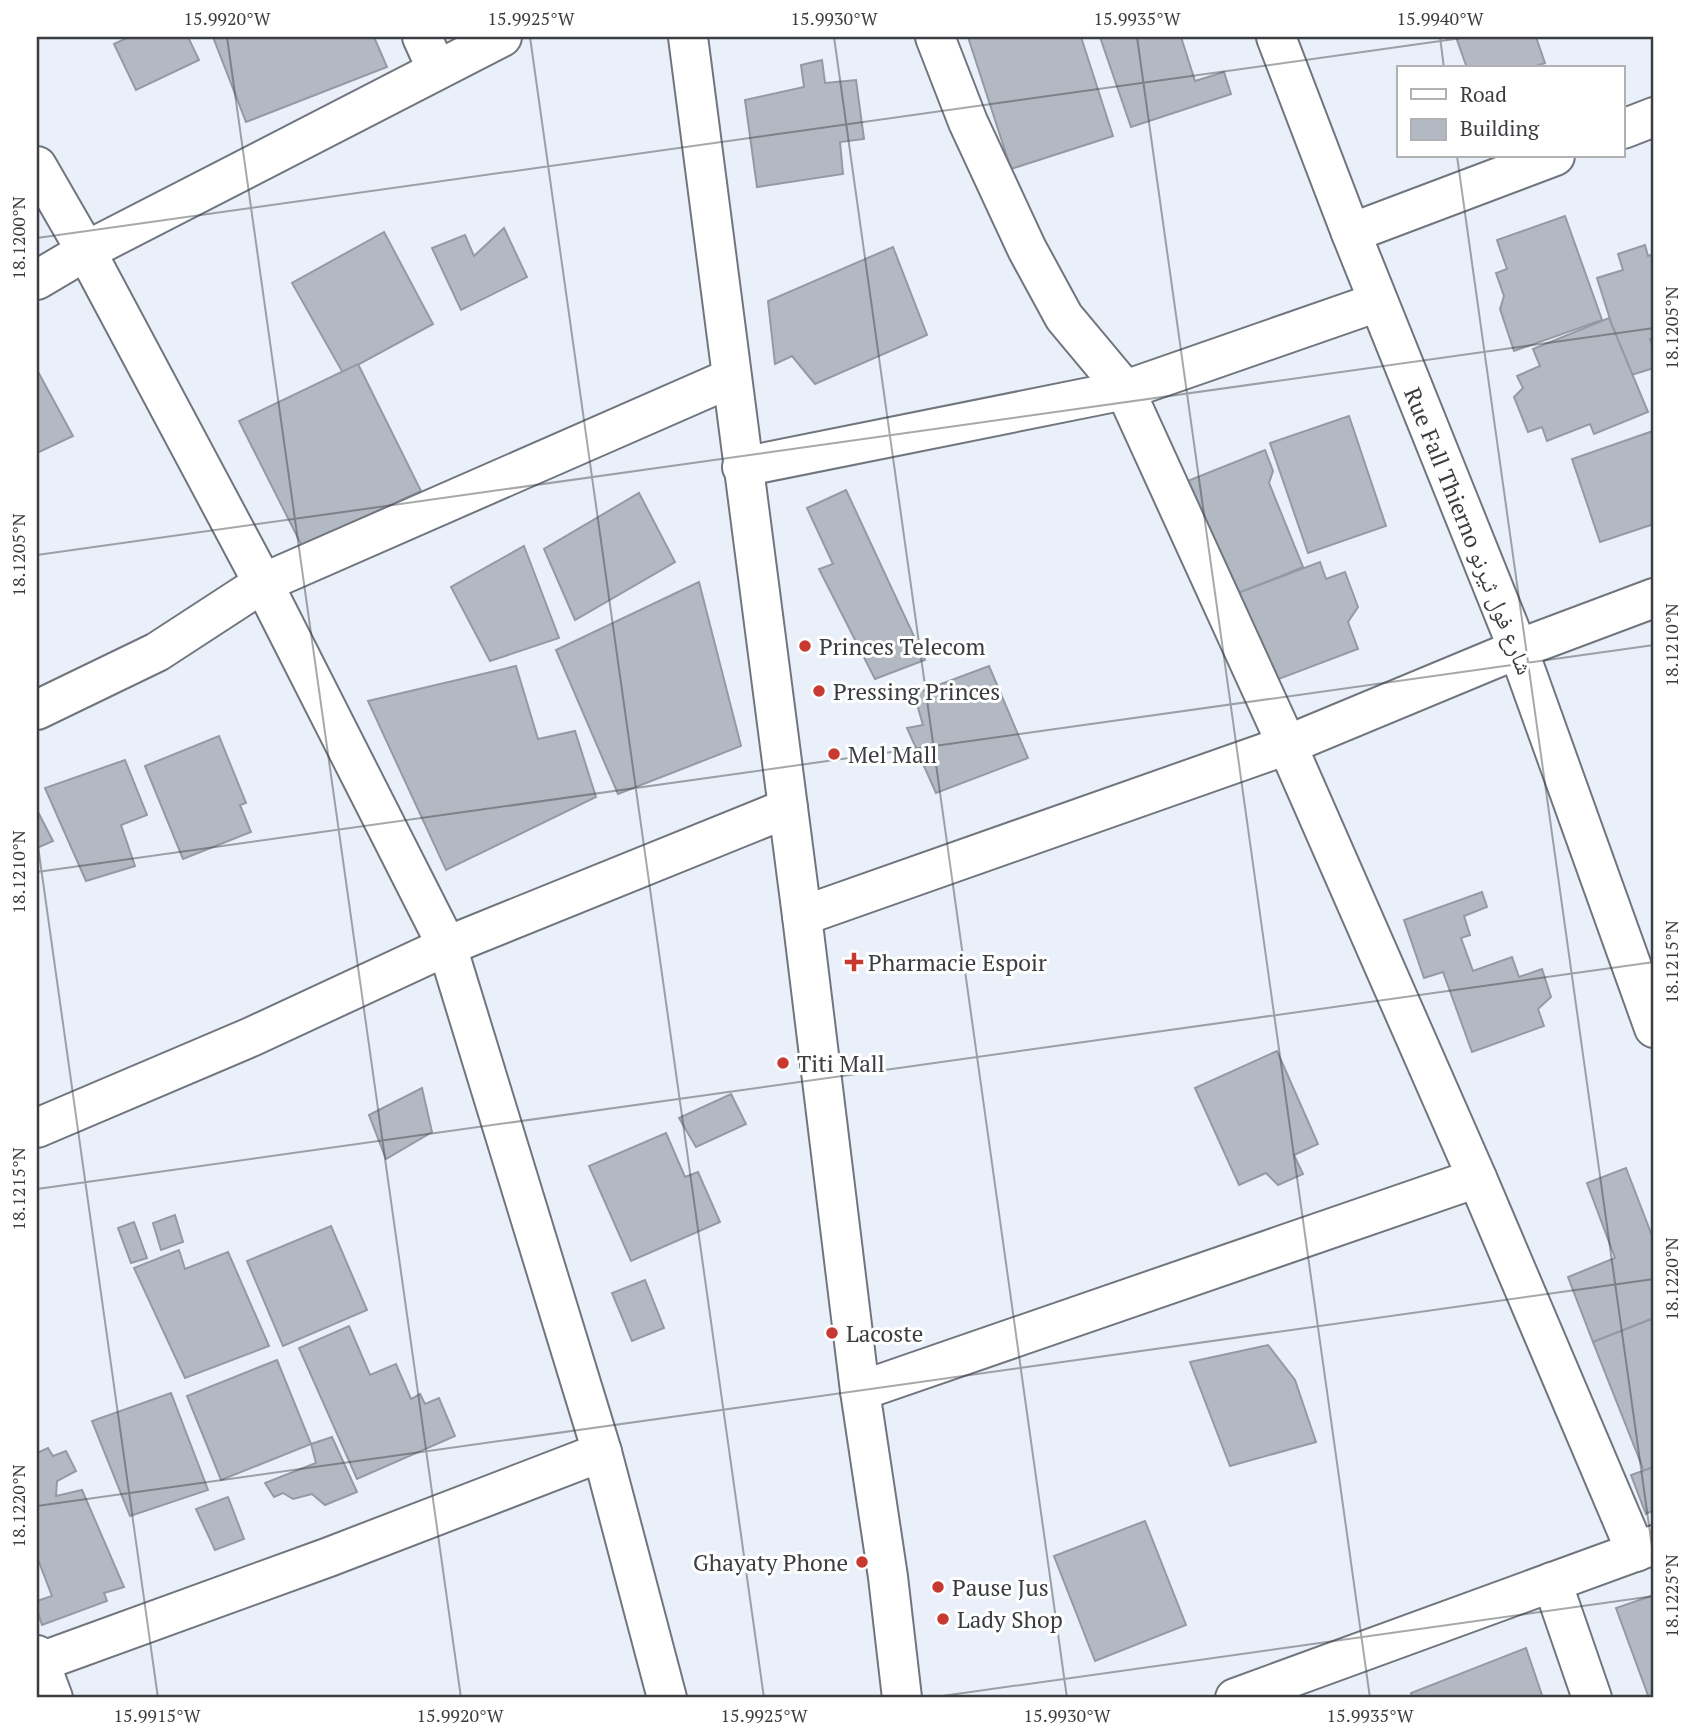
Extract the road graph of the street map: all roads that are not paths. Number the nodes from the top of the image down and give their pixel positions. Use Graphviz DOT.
graph roads {
  1 [pos="502,37"];
  2 [pos="688,37"];
  3 [pos="935,37"];
  4 [pos="1276,37"];
  5 [pos="429,53"];
  6 [pos="1654,117"];
  7 [pos="1624,129"];
  8 [pos="1550,158"];
  9 [pos="37,166"];
  10 [pos="1351,233"];
  11 [pos="86,251"];
  12 [pos="37,279"];
  13 [pos="1378,302"];
  14 [pos="731,378"];
  15 [pos="1125,390"];
  16 [pos="743,467"];
  17 [pos="263,583"];
  18 [pos="1654,598"];
  19 [pos="1518,649"];
  20 [pos="37,710"];
  21 [pos="1287,745"];
  22 [pos="788,808"];
  23 [pos="802,916"];
  24 [pos="447,946"];
  25 [pos="1654,1028"];
  26 [pos="37,1128"];
  27 [pos="1477,1178"];
  28 [pos="860,1391"];
  29 [pos="602,1452"];
  30 [pos="1645,1548"];
  31 [pos="1552,1582"];
  32 [pos="38,1658"];
  33 [pos="1255,1695"];
  34 [pos="53,1698"];
  35 [pos="667,1698"];
  36 [pos="902,1698"];
  37 [pos="1592,1698"];
  1 -- 5 [label="street"];
  2 -- 14 [label="street"];
  3 -- 15 [label="street"];
  4 -- 10 [label="street, Rue Fall Thierno شارع فول ثيرنو"];
  5 -- 11 [label="street"];
  6 -- 7 [label="street"];
  8 -- 10 [label="street"];
  9 -- 11 [label="street"];
  10 -- 13 [label="street, Rue Fall Thierno شارع فول ثيرنو"];
  11 -- 12 [label="street"];
  11 -- 17 [label="street"];
  13 -- 15 [label="street"];
  13 -- 19 [label="street, Rue Fall Thierno شارع فول ثيرنو"];
  14 -- 16 [label="street"];
  14 -- 17 [label="street"];
  15 -- 16 [label="street"];
  15 -- 21 [label="street"];
  16 -- 22 [label="street"];
  17 -- 20 [label="street"];
  17 -- 24 [label="street"];
  18 -- 19 [label="street"];
  19 -- 21 [label="street"];
  19 -- 25 [label="street, Rue Fall Thierno شارع فول ثيرنو"];
  21 -- 23 [label="street"];
  21 -- 27 [label="street"];
  22 -- 23 [label="street"];
  22 -- 24 [label="street"];
  23 -- 28 [label="street"];
  24 -- 26 [label="street"];
  24 -- 29 [label="street"];
  27 -- 28 [label="street"];
  27 -- 30 [label="street"];
  28 -- 36 [label="street"];
  29 -- 32 [label="street"];
  29 -- 35 [label="street"];
  30 -- 31 [label="street"];
  31 -- 33 [label="street"];
  31 -- 37 [label="street"];
  32 -- 34 [label="street"];
}
